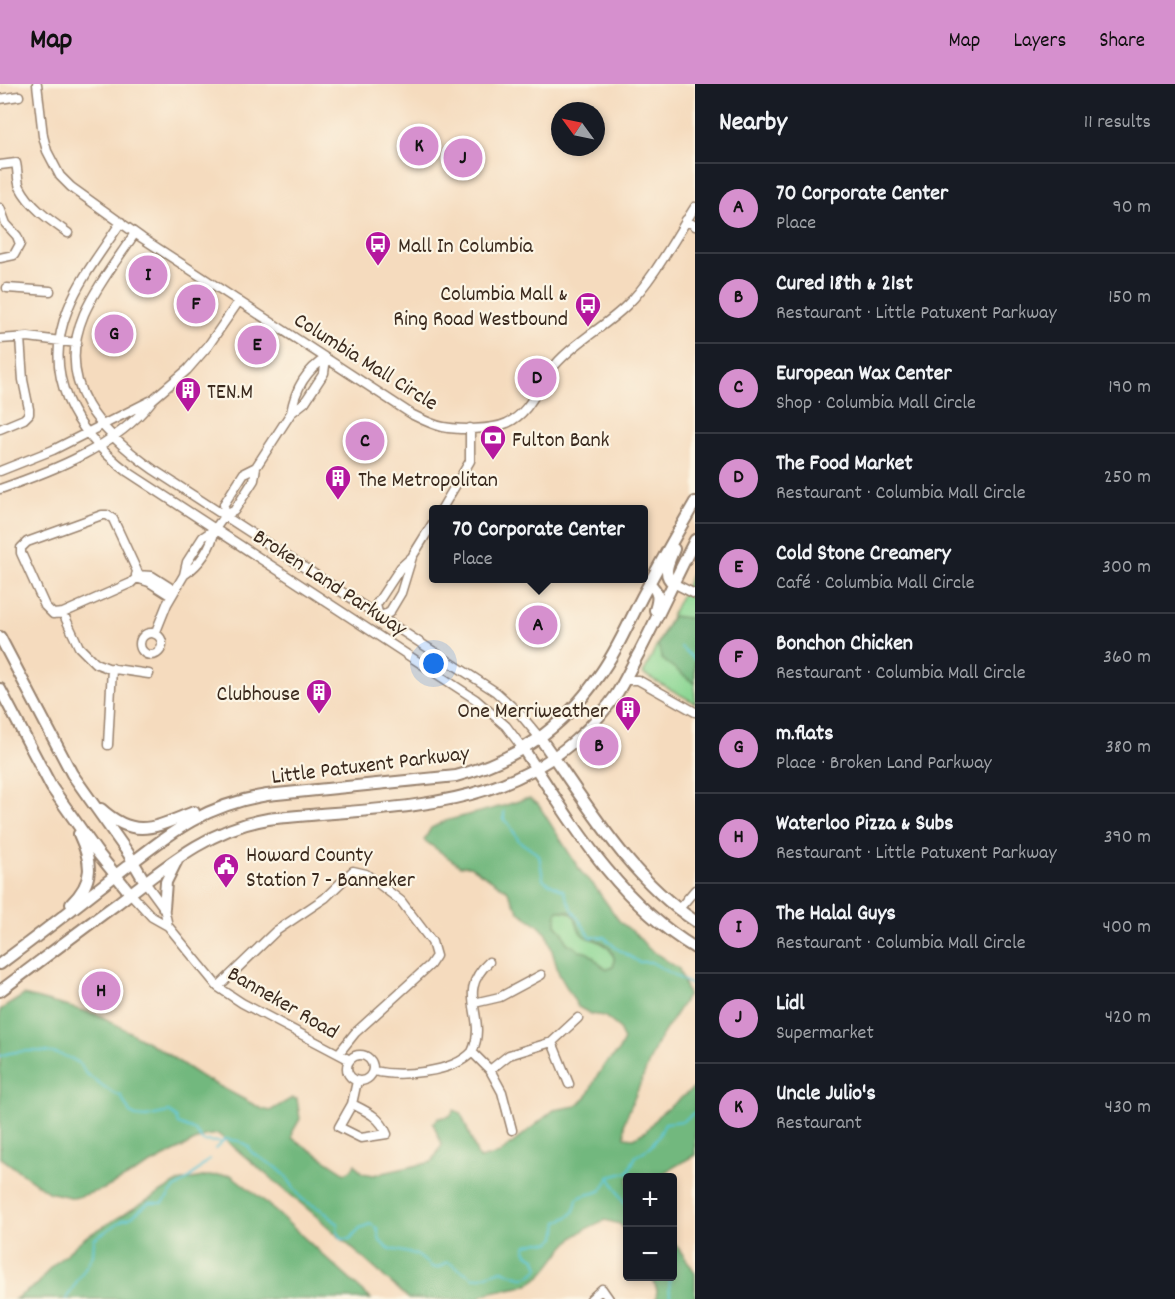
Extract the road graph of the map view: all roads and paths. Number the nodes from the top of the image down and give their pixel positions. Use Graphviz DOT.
graph roads {
  1 [pos="37,84"];
  2 [pos="19,96"];
  3 [pos="0,99"];
  4 [pos="0,165"];
  5 [pos="695,207"];
  6 [pos="0,208"];
  7 [pos="687,220"];
  8 [pos="121,222"];
  9 [pos="695,226"];
  10 [pos="68,233"];
  11 [pos="135,233"];
  12 [pos="0,258"];
  13 [pos="7,288"];
  14 [pos="50,291"];
  15 [pos="239,301"];
  16 [pos="20,338"];
  17 [pos="0,339"];
  18 [pos="59,341"];
  19 [pos="77,343"];
  20 [pos="326,358"];
  21 [pos="152,400"];
  22 [pos="101,425"];
  23 [pos="470,428"];
  24 [pos="0,429"];
  25 [pos="86,433"];
  26 [pos="112,438"];
  27 [pos="97,446"];
  28 [pos="0,471"];
  29 [pos="0,489"];
  30 [pos="695,502"];
  31 [pos="444,505"];
  32 [pos="225,515"];
  33 [pos="684,520"];
  34 [pos="215,529"];
  35 [pos="429,529"];
  36 [pos="695,540"];
  37 [pos="412,557"];
  38 [pos="136,576"];
  39 [pos="650,583"];
  40 [pos="673,583"];
  41 [pos="174,591"];
  42 [pos="695,594"];
  43 [pos="63,613"];
  44 [pos="379,616"];
  45 [pos="154,634"];
  46 [pos="0,637"];
  47 [pos="646,639"];
  48 [pos="112,668"];
  49 [pos="149,674"];
  50 [pos="625,680"];
  51 [pos="0,689"];
  52 [pos="692,710"];
  53 [pos="540,738"];
  54 [pos="108,745"];
  55 [pos="524,750"];
  56 [pos="553,757"];
  57 [pos="536,768"];
  58 [pos="87,796"];
  59 [pos="243,799"];
  60 [pos="70,815"];
  61 [pos="181,854"];
  62 [pos="133,861"];
  63 [pos="116,876"];
  64 [pos="145,882"];
  65 [pos="695,890"];
  66 [pos="130,893"];
  67 [pos="164,908"];
  68 [pos="678,910"];
  69 [pos="695,921"];
  70 [pos="168,926"];
  71 [pos="32,940"];
  72 [pos="695,948"];
  73 [pos="489,962"];
  74 [pos="0,964"];
  75 [pos="541,975"];
  76 [pos="218,987"];
  77 [pos="0,991"];
  78 [pos="474,1003"];
  79 [pos="578,1018"];
  80 [pos="552,1042"];
  81 [pos="472,1052"];
  82 [pos="339,1053"];
  83 [pos="350,1060"];
  84 [pos="490,1070"];
  85 [pos="374,1071"];
  86 [pos="357,1081"];
  87 [pos="569,1084"];
  88 [pos="352,1104"];
  89 [pos="512,1130"];
  90 [pos="591,1299"];
  91 [pos="609,1299"];
  1 -- 8 [label="street, Columbia Mall Circle"];
  2 -- 3 [label="street"];
  4 -- 10 [label="street"];
  5 -- 7 [label="street, Columbia Mall Circle"];
  6 -- 12 [label="street"];
  7 -- 9 [label="street"];
  7 -- 23 [label="street, Columbia Mall Circle"];
  8 -- 11 [label="street, Columbia Mall Circle"];
  8 -- 18 [label="street, Broken Land Parkway"];
  11 -- 15 [label="street, Columbia Mall Circle"];
  11 -- 19 [label="street, Broken Land Parkway"];
  13 -- 14 [label="street"];
  15 -- 20 [label="street, Columbia Mall Circle"];
  15 -- 21 [label="street"];
  16 -- 17 [label="street"];
  16 -- 18 [label="street"];
  16 -- 24 [label="street"];
  18 -- 19 [label="street"];
  18 -- 25 [label="street, Broken Land Parkway"];
  19 -- 22 [label="street, Broken Land Parkway"];
  20 -- 23 [label="street, Columbia Mall Circle"];
  20 -- 32 [label="street"];
  21 -- 22 [label="street"];
  21 -- 26 [label="street"];
  22 -- 25 [label="street"];
  22 -- 26 [label="street, Broken Land Parkway"];
  23 -- 31 [label="street"];
  25 -- 27 [label="street, Broken Land Parkway"];
  25 -- 28 [label="street"];
  26 -- 27 [label="street"];
  26 -- 32 [label="street, Broken Land Parkway"];
  27 -- 29 [label="street"];
  27 -- 34 [label="street, Broken Land Parkway"];
  30 -- 33 [label="main road, Little Patuxent Parkway"];
  32 -- 34 [label="street"];
  32 -- 44 [label="street, Broken Land Parkway"];
  33 -- 39 [label="main road, Little Patuxent Parkway"];
  33 -- 40 [label="main road"];
  34 -- 41 [label="street"];
  34 -- 55 [label="street, Broken Land Parkway"];
  35 -- 37 [label="street"];
  36 -- 40 [label="main road, Little Patuxent Parkway"];
  37 -- 44 [label="street"];
  37 -- 44 [label="street"];
  38 -- 41 [label="street"];
  38 -- 41 [label="street"];
  38 -- 43 [label="street"];
  38 -- 43 [label="street"];
  39 -- 47 [label="main road"];
  39 -- 53 [label="main road, Little Patuxent Parkway"];
  40 -- 42 [label="street"];
  40 -- 47 [label="main road, Little Patuxent Parkway"];
  41 -- 45 [label="street"];
  43 -- 48 [label="street"];
  44 -- 53 [label="street, Broken Land Parkway"];
  46 -- 58 [label="main road"];
  47 -- 50 [label="main road, Little Patuxent Parkway"];
  48 -- 49 [label="street"];
  48 -- 54 [label="street"];
  50 -- 52 [label="street"];
  50 -- 56 [label="main road, Little Patuxent Parkway"];
  51 -- 60 [label="main road"];
  53 -- 55 [label="main road, Little Patuxent Parkway"];
  53 -- 56 [label="main road, Broken Land Parkway"];
  55 -- 57 [label="main road, Broken Land Parkway"];
  55 -- 59 [label="main road, Little Patuxent Parkway"];
  56 -- 57 [label="main road, Little Patuxent Parkway"];
  56 -- 68 [label="main road, Broken Land Parkway"];
  57 -- 61 [label="main road, Little Patuxent Parkway"];
  57 -- 72 [label="main road, Broken Land Parkway"];
  58 -- 59 [label="main road"];
  58 -- 62 [label="main road"];
  59 -- 62 [label="main road, Little Patuxent Parkway"];
  60 -- 63 [label="main road"];
  60 -- 71 [label="main road"];
  61 -- 64 [label="main road, Little Patuxent Parkway"];
  61 -- 67 [label="main road"];
  62 -- 63 [label="main road, Little Patuxent Parkway"];
  62 -- 64 [label="main road"];
  63 -- 66 [label="main road"];
  63 -- 71 [label="main road, Little Patuxent Parkway"];
  64 -- 66 [label="main road, Little Patuxent Parkway"];
  64 -- 67 [label="street"];
  65 -- 68 [label="street"];
  66 -- 70 [label="street, Banneker Road"];
  66 -- 77 [label="main road, Little Patuxent Parkway"];
  67 -- 70 [label="street"];
  68 -- 69 [label="main road, Broken Land Parkway"];
  70 -- 76 [label="street, Banneker Road"];
  71 -- 74 [label="main road, Little Patuxent Parkway"];
  73 -- 78 [label="street"];
  75 -- 78 [label="street"];
  76 -- 82 [label="street, Banneker Road"];
  76 -- 82 [label="street"];
  78 -- 81 [label="street"];
  79 -- 80 [label="street"];
  80 -- 84 [label="street"];
  80 -- 87 [label="street"];
  81 -- 84 [label="street"];
  81 -- 85 [label="street"];
  82 -- 83 [label="street, Banneker Road"];
  83 -- 85 [label="street"];
  83 -- 86 [label="street"];
  84 -- 89 [label="street"];
  85 -- 86 [label="street"];
  86 -- 88 [label="street"];
  88 -- 88 [label="street"];
  90 -- 91 [label="street"];
}
